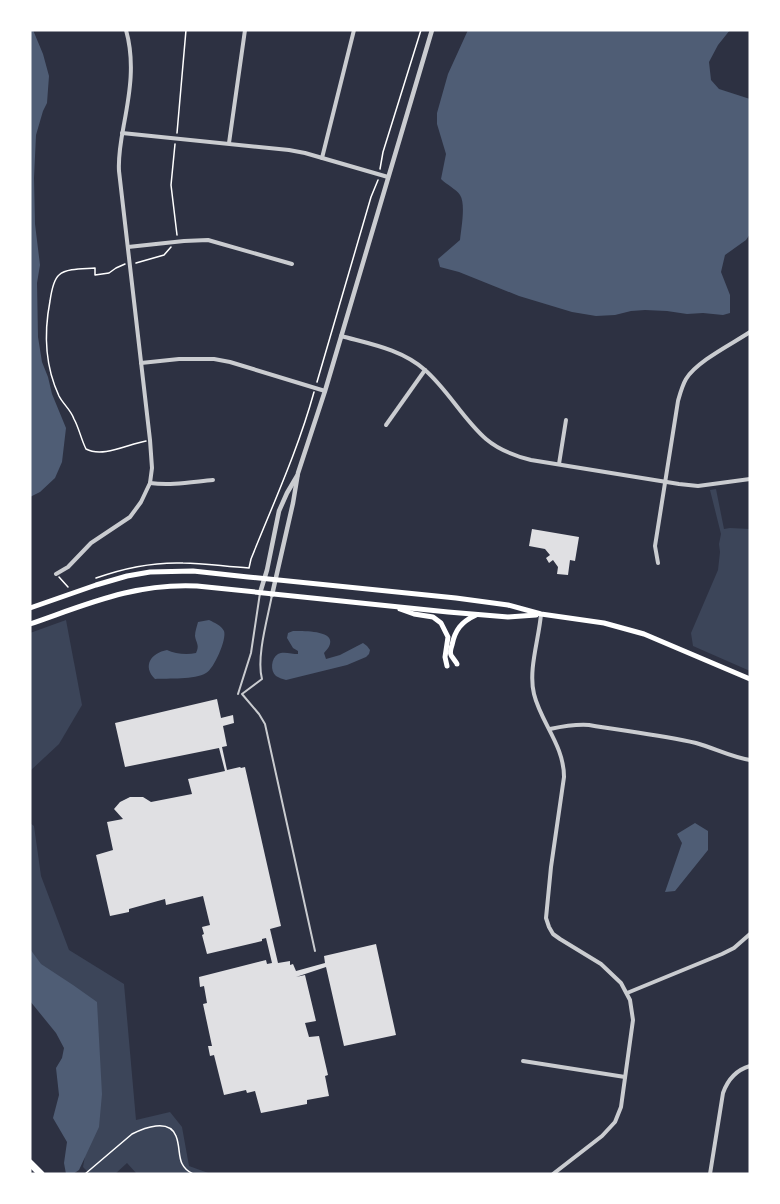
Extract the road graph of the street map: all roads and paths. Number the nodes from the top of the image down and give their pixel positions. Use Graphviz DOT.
graph roads {
  1 [pos="126,30"];
  2 [pos="186,30"];
  3 [pos="245,30"];
  4 [pos="354,30"];
  5 [pos="421,30"];
  6 [pos="432,30"];
  7 [pos="122,133"];
  8 [pos="176,138"];
  9 [pos="229,143"];
  10 [pos="322,158"];
  11 [pos="379,175"];
  12 [pos="388,177"];
  13 [pos="174,242"];
  14 [pos="128,247"];
  15 [pos="129,264"];
  16 [pos="292,264"];
  17 [pos="750,332"];
  18 [pos="341,336"];
  19 [pos="141,363"];
  20 [pos="426,370"];
  21 [pos="316,388"];
  22 [pos="325,390"];
  23 [pos="566,420"];
  24 [pos="386,425"];
  25 [pos="150,441"];
  26 [pos="559,464"];
  27 [pos="298,473"];
  28 [pos="750,478"];
  29 [pos="213,480"];
  30 [pos="665,482"];
  31 [pos="150,483"];
  32 [pos="658,563"];
  33 [pos="249,568"];
  34 [pos="56,573"];
  35 [pos="265,578"];
  36 [pos="276,580"];
  37 [pos="68,588"];
  38 [pos="260,593"];
  39 [pos="272,595"];
  40 [pos="393,607"];
  41 [pos="30,608"];
  42 [pos="478,614"];
  43 [pos="541,614"];
  44 [pos="30,624"];
  45 [pos="457,664"];
  46 [pos="447,666"];
  47 [pos="750,679"];
  48 [pos="238,694"];
  49 [pos="550,729"];
  50 [pos="750,760"];
  51 [pos="750,934"];
  52 [pos="315,951"];
  53 [pos="627,993"];
  54 [pos="524,1061"];
  55 [pos="750,1066"];
  56 [pos="625,1077"];
  57 [pos="30,1164"];
  58 [pos="39,1172"];
  59 [pos="85,1174"];
  60 [pos="193,1174"];
  61 [pos="553,1174"];
  62 [pos="710,1174"];
  1 -- 7 [label="street"];
  2 -- 8 [label="path"];
  3 -- 9 [label="street"];
  4 -- 10 [label="street"];
  5 -- 11 [label="path"];
  6 -- 12 [label="street"];
  7 -- 8 [label="street"];
  7 -- 14 [label="street"];
  8 -- 9 [label="street"];
  8 -- 13 [label="path"];
  9 -- 10 [label="street"];
  10 -- 11 [label="street"];
  11 -- 12 [label="street"];
  11 -- 21 [label="path"];
  12 -- 18 [label="street"];
  13 -- 14 [label="street"];
  13 -- 15 [label="path"];
  13 -- 16 [label="street"];
  14 -- 15 [label="street"];
  15 -- 19 [label="street"];
  15 -- 25 [label="path"];
  17 -- 30 [label="street"];
  18 -- 20 [label="street"];
  18 -- 22 [label="street"];
  19 -- 21 [label="street"];
  19 -- 25 [label="street"];
  20 -- 24 [label="street"];
  20 -- 26 [label="street"];
  21 -- 22 [label="street"];
  21 -- 33 [label="path"];
  22 -- 27 [label="street"];
  23 -- 26 [label="street"];
  25 -- 31 [label="street"];
  26 -- 30 [label="street"];
  27 -- 35 [label="street"];
  27 -- 36 [label="street"];
  28 -- 30 [label="street"];
  29 -- 31 [label="street"];
  30 -- 32 [label="street"];
  31 -- 34 [label="street"];
  34 -- 37 [label="path"];
  35 -- 36 [label="main road"];
  35 -- 38 [label="street"];
  35 -- 41 [label="main road"];
  36 -- 39 [label="street"];
  36 -- 43 [label="main road"];
  38 -- 39 [label="main road"];
  38 -- 44 [label="main road"];
  38 -- 48 [label="lane"];
  39 -- 40 [label="main road"];
  39 -- 52 [label="lane"];
  40 -- 42 [label="main road"];
  40 -- 46 [label="main road"];
  42 -- 43 [label="main road"];
  42 -- 45 [label="main road"];
  43 -- 47 [label="main road"];
  43 -- 49 [label="street"];
  49 -- 50 [label="street"];
  49 -- 53 [label="street"];
  51 -- 53 [label="street"];
  53 -- 56 [label="street"];
  54 -- 56 [label="street"];
  55 -- 62 [label="street"];
  56 -- 61 [label="street"];
  57 -- 58 [label="highway"];
  59 -- 60 [label="path"];
}
